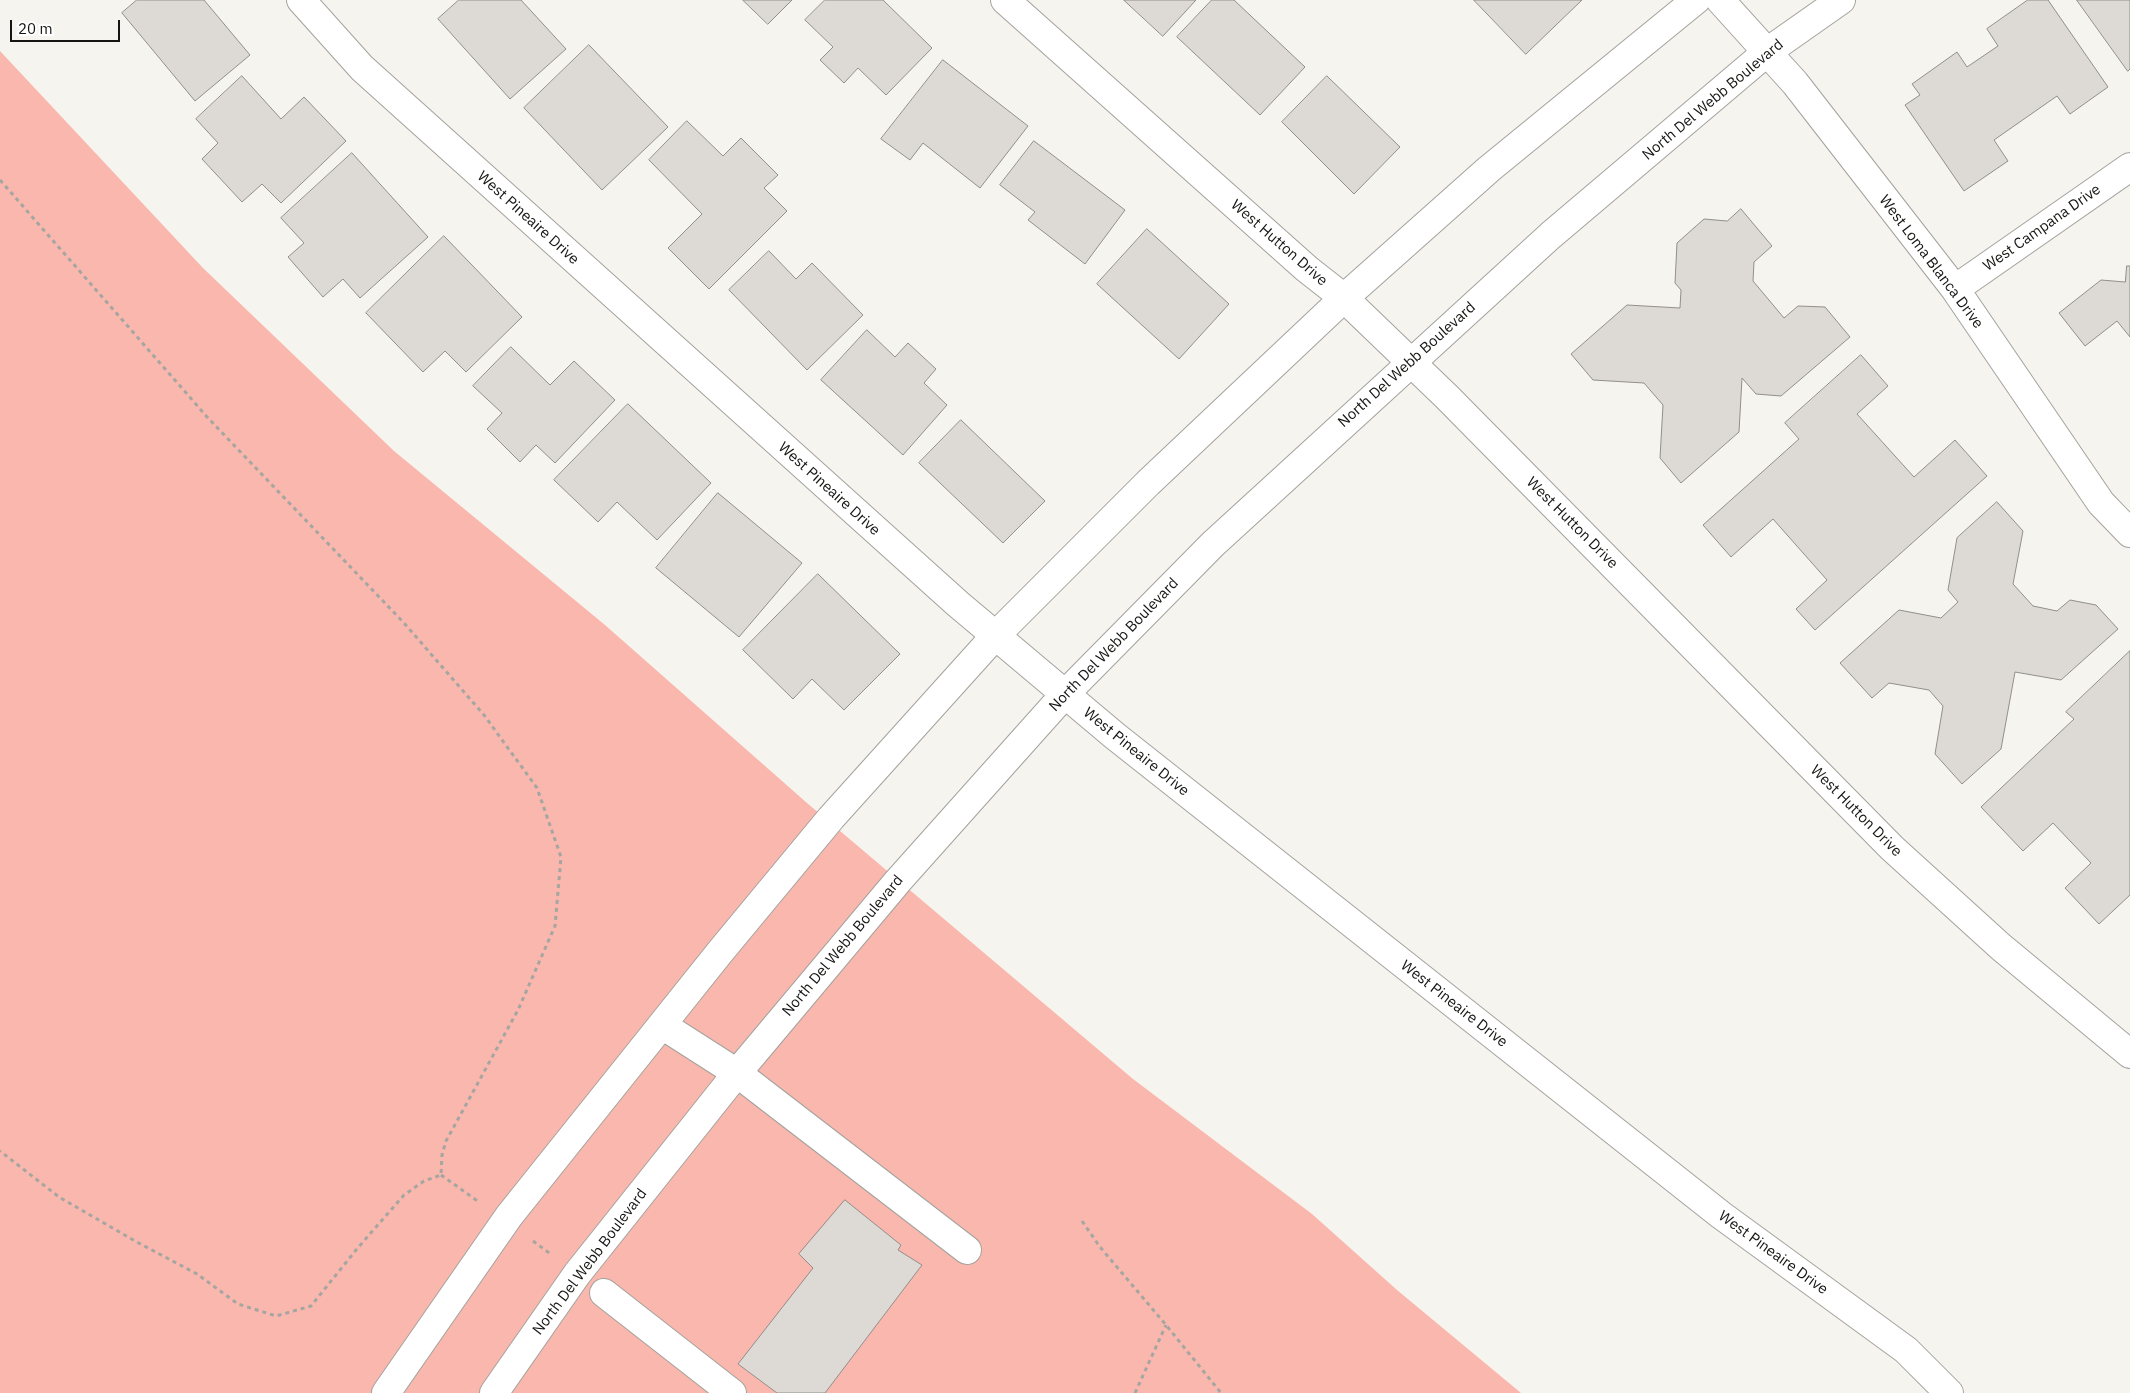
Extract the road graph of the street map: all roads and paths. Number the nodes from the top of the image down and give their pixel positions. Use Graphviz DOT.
graph roads {
  1 [pos="301,0"];
  2 [pos="1005,0"];
  3 [pos="1696,0"];
  4 [pos="1720,0"];
  5 [pos="1841,0"];
  6 [pos="1767,52"];
  7 [pos="2130,167"];
  8 [pos="0,180"];
  9 [pos="1955,289"];
  10 [pos="1344,298"];
  11 [pos="1410,362"];
  12 [pos="2130,533"];
  13 [pos="995,636"];
  14 [pos="1065,694"];
  15 [pos="662,1025"];
  16 [pos="2130,1054"];
  17 [pos="737,1073"];
  18 [pos="0,1151"];
  19 [pos="1082,1221"];
  20 [pos="967,1250"];
  21 [pos="604,1293"];
  22 [pos="1166,1324"];
  23 [pos="386,1393"];
  24 [pos="494,1393"];
  25 [pos="732,1393"];
  26 [pos="1135,1393"];
  27 [pos="1221,1393"];
  28 [pos="1949,1393"];
  1 -- 13 [label="street, West Pineaire Drive"];
  2 -- 10 [label="street, West Hutton Drive"];
  3 -- 10 [label="street"];
  4 -- 6 [label="street, West Loma Blanca Drive"];
  5 -- 6 [label="street, North Del Webb Boulevard"];
  6 -- 9 [label="street, West Loma Blanca Drive"];
  6 -- 11 [label="street, North Del Webb Boulevard"];
  7 -- 9 [label="street, West Campana Drive"];
  8 -- 18 [label="path"];
  9 -- 12 [label="street, West Loma Blanca Drive"];
  10 -- 11 [label="street, West Hutton Drive"];
  10 -- 13 [label="street"];
  11 -- 14 [label="street, North Del Webb Boulevard"];
  11 -- 16 [label="street, West Hutton Drive"];
  13 -- 14 [label="street, West Pineaire Drive"];
  13 -- 15 [label="street"];
  14 -- 17 [label="street, North Del Webb Boulevard"];
  14 -- 28 [label="street, West Pineaire Drive"];
  15 -- 17 [label="street"];
  15 -- 23 [label="street"];
  17 -- 20 [label="street"];
  17 -- 24 [label="street, North Del Webb Boulevard"];
  19 -- 22 [label="path"];
  21 -- 25 [label="street"];
  22 -- 26 [label="path"];
  22 -- 27 [label="path"];
}
